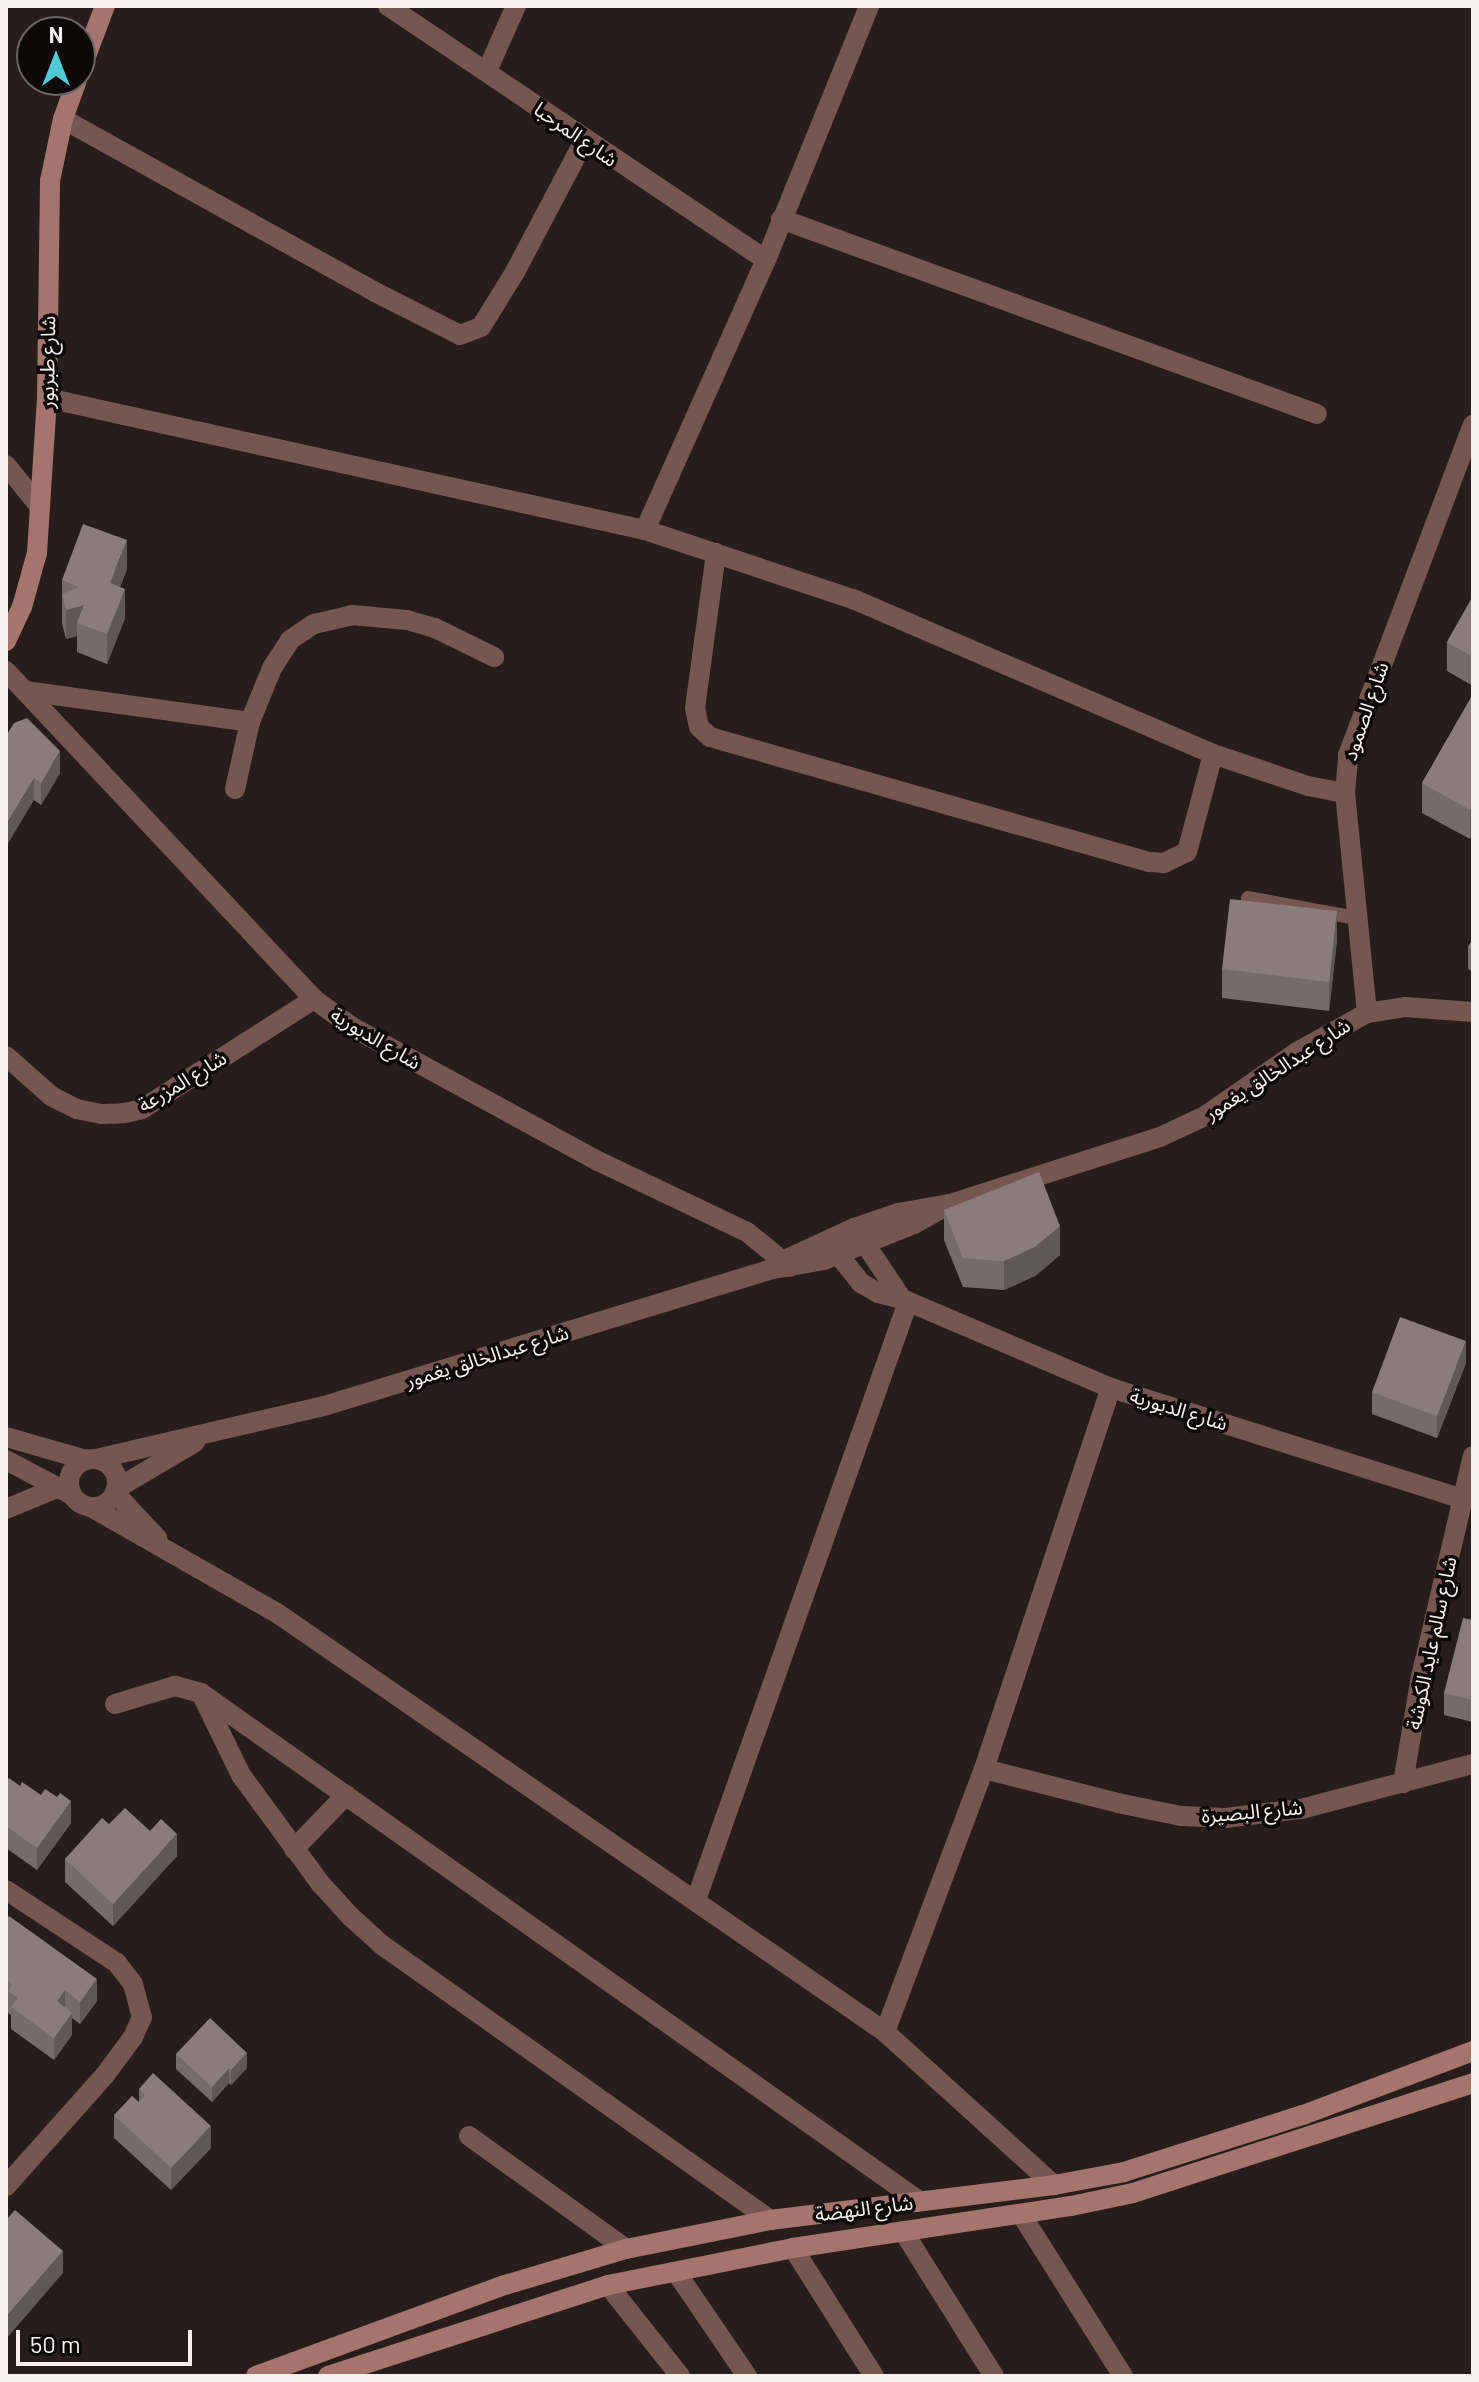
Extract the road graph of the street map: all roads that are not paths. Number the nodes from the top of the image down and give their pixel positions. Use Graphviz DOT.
graph roads {
  1 [pos="105,6"];
  2 [pos="388,6"];
  3 [pos="516,6"];
  4 [pos="869,6"];
  5 [pos="96,30"];
  6 [pos="487,71"];
  7 [pos="71,96"];
  8 [pos="63,119"];
  9 [pos="584,141"];
  10 [pos="781,219"];
  11 [pos="766,260"];
  12 [pos="47,398"];
  13 [pos="1317,414"];
  14 [pos="1473,425"];
  15 [pos="6,465"];
  16 [pos="40,507"];
  17 [pos="645,530"];
  18 [pos="716,553"];
  19 [pos="6,641"];
  20 [pos="494,657"];
  21 [pos="6,671"];
  22 [pos="25,691"];
  23 [pos="250,722"];
  24 [pos="1213,754"];
  25 [pos="235,789"];
  26 [pos="1345,793"];
  27 [pos="1248,898"];
  28 [pos="1357,918"];
  29 [pos="314,999"];
  30 [pos="1473,1012"];
  31 [pos="1367,1013"];
  32 [pos="6,1056"];
  33 [pos="860,1236"];
  34 [pos="833,1248"];
  35 [pos="781,1265"];
  36 [pos="905,1300"];
  37 [pos="1111,1388"];
  38 [pos="205,1435"];
  39 [pos="6,1437"];
  40 [pos="1473,1456"];
  41 [pos="91,1459"];
  42 [pos="6,1460"];
  43 [pos="66,1491"];
  44 [pos="116,1491"];
  45 [pos="1463,1499"];
  46 [pos="91,1507"];
  47 [pos="6,1509"];
  48 [pos="165,1547"];
  49 [pos="201,1693"];
  50 [pos="115,1704"];
  51 [pos="1473,1764"];
  52 [pos="984,1769"];
  53 [pos="1403,1783"];
  54 [pos="346,1795"];
  55 [pos="294,1849"];
  56 [pos="6,1890"];
  57 [pos="696,1900"];
  58 [pos="885,2032"];
  59 [pos="1473,2051"];
  60 [pos="1473,2083"];
  61 [pos="469,2136"];
  62 [pos="1054,2185"];
  63 [pos="6,2186"];
  64 [pos="919,2201"];
  65 [pos="1021,2214"];
  66 [pos="770,2220"];
  67 [pos="903,2231"];
  68 [pos="793,2248"];
  69 [pos="626,2249"];
  70 [pos="676,2272"];
  71 [pos="608,2285"];
  72 [pos="256,2376"];
  73 [pos="328,2376"];
  74 [pos="680,2376"];
  75 [pos="747,2376"];
  76 [pos="874,2376"];
  77 [pos="994,2376"];
  78 [pos="1123,2376"];
  1 -- 5 [label="street"];
  2 -- 6 [label="street, شارع المرحبا"];
  3 -- 6 [label="street"];
  4 -- 10 [label="street"];
  6 -- 9 [label="street, شارع المرحبا"];
  7 -- 8 [label="street, شارع طبربور"];
  8 -- 9 [label="street"];
  8 -- 12 [label="street, شارع طبربور"];
  9 -- 11 [label="street, شارع المرحبا"];
  10 -- 11 [label="street"];
  10 -- 13 [label="street"];
  11 -- 17 [label="street"];
  12 -- 16 [label="street, شارع طبربور"];
  12 -- 17 [label="street"];
  14 -- 26 [label="street, شارع الصمود"];
  15 -- 16 [label="street"];
  16 -- 19 [label="street, شارع طبربور"];
  17 -- 18 [label="street"];
  18 -- 24 [label="street"];
  18 -- 24 [label="street"];
  20 -- 23 [label="street"];
  21 -- 22 [label="street, شارع الدبورية"];
  22 -- 23 [label="street"];
  22 -- 29 [label="street, شارع الدبورية"];
  23 -- 25 [label="street"];
  24 -- 26 [label="street"];
  26 -- 28 [label="street, شارع الصمود"];
  27 -- 28 [label="lane"];
  28 -- 31 [label="street, شارع الصمود"];
  29 -- 32 [label="street, شارع المزرعة"];
  29 -- 35 [label="street, شارع الدبورية"];
  30 -- 31 [label="street, شارع عبدالخالق يغمور"];
  31 -- 33 [label="street, شارع عبدالخالق يغمور"];
  33 -- 34 [label="street, شارع عبدالخالق يغمور"];
  33 -- 36 [label="street"];
  34 -- 35 [label="street, شارع عبدالخالق يغمور"];
  34 -- 36 [label="street, شارع الدبورية"];
  35 -- 38 [label="street, شارع عبدالخالق يغمور"];
  36 -- 37 [label="street, شارع الدبورية"];
  36 -- 57 [label="street"];
  37 -- 45 [label="street, شارع الدبورية"];
  37 -- 52 [label="street"];
  38 -- 41 [label="street, شارع عبدالخالق يغمور"];
  38 -- 44 [label="street, شارع عبدالخالق يغمور"];
  39 -- 41 [label="street"];
  40 -- 45 [label="street, شارع سالم عايد الكوشة"];
  41 -- 43 [label="street"];
  41 -- 44 [label="street"];
  42 -- 43 [label="street"];
  43 -- 46 [label="street"];
  43 -- 47 [label="street"];
  44 -- 46 [label="street"];
  44 -- 48 [label="street"];
  45 -- 53 [label="street, شارع سالم عايد الكوشة"];
  46 -- 48 [label="street"];
  48 -- 57 [label="street"];
  49 -- 50 [label="street"];
  49 -- 54 [label="street"];
  49 -- 55 [label="street"];
  51 -- 53 [label="street, شارع البصيرة"];
  52 -- 53 [label="street, شارع البصيرة"];
  52 -- 58 [label="street"];
  54 -- 55 [label="street"];
  54 -- 64 [label="street"];
  55 -- 66 [label="street"];
  56 -- 63 [label="street"];
  57 -- 58 [label="street"];
  58 -- 62 [label="street"];
  59 -- 62 [label="street, شارع النهضة"];
  60 -- 65 [label="street, شارع النهضة"];
  61 -- 69 [label="street"];
  62 -- 64 [label="street, شارع النهضة"];
  64 -- 66 [label="street, شارع النهضة"];
  65 -- 67 [label="street, شارع النهضة"];
  65 -- 78 [label="street"];
  66 -- 69 [label="street, شارع النهضة"];
  67 -- 68 [label="street, شارع النهضة"];
  67 -- 77 [label="street"];
  68 -- 70 [label="street, شارع النهضة"];
  68 -- 76 [label="street"];
  69 -- 72 [label="street, شارع النهضة"];
  70 -- 71 [label="street, شارع النهضة"];
  70 -- 75 [label="street"];
  71 -- 73 [label="street, شارع النهضة"];
  71 -- 74 [label="street"];
}
